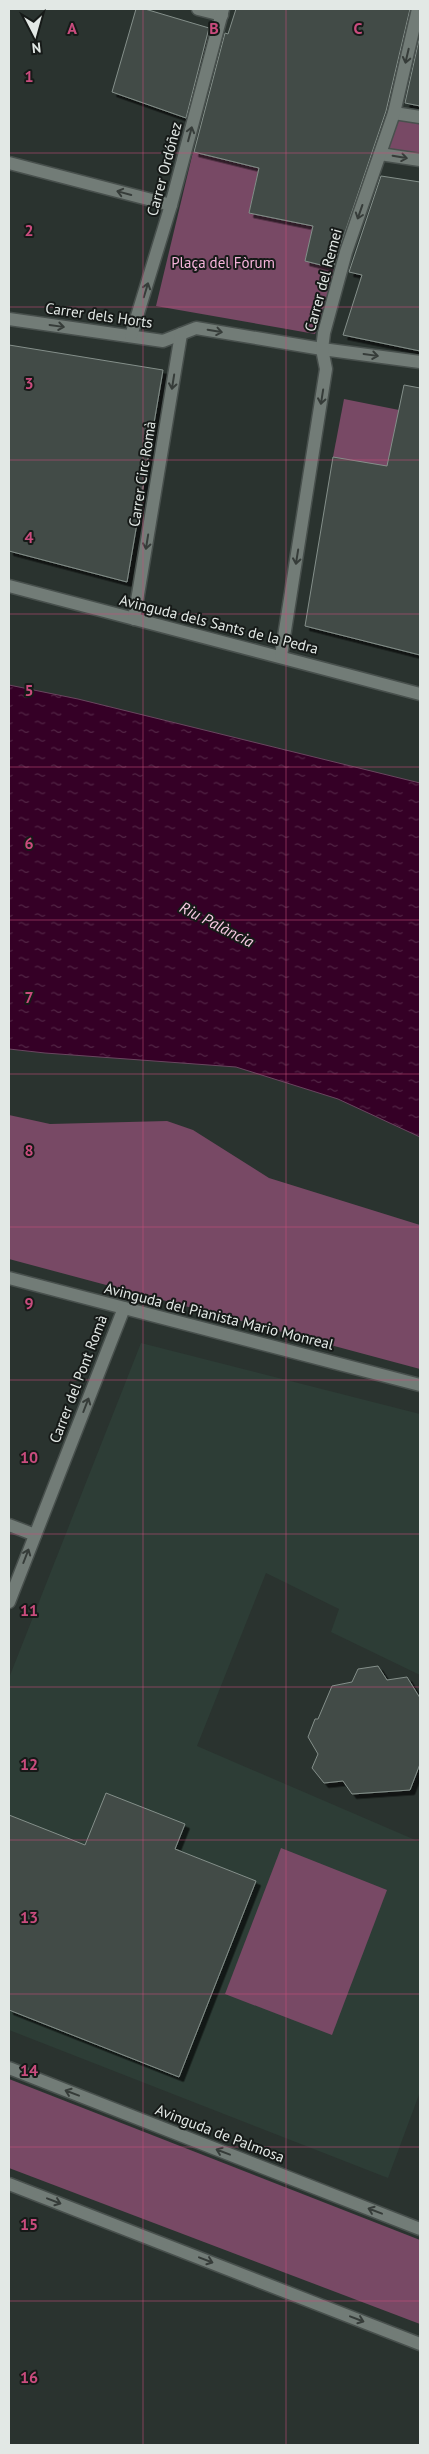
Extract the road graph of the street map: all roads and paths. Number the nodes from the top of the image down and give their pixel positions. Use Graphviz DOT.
graph roads {
  1 [pos="198,9"];
  2 [pos="418,9"];
  3 [pos="223,12"];
  4 [pos="394,113"];
  5 [pos="420,117"];
  6 [pos="380,154"];
  7 [pos="420,160"];
  8 [pos="9,163"];
  9 [pos="171,205"];
  10 [pos="9,319"];
  11 [pos="181,334"];
  12 [pos="131,336"];
  13 [pos="322,349"];
  14 [pos="420,362"];
  15 [pos="9,586"];
  16 [pos="134,619"];
  17 [pos="281,656"];
  18 [pos="420,694"];
  19 [pos="9,1278"];
  20 [pos="124,1308"];
  21 [pos="420,1385"];
  22 [pos="9,1525"];
  23 [pos="35,1535"];
  24 [pos="9,1602"];
  25 [pos="9,2068"];
  26 [pos="9,2184"];
  27 [pos="420,2226"];
  28 [pos="420,2344"];
  1 -- 3 [label="street"];
  2 -- 4 [label="street, Carrer del Remei, one-way"];
  9 -- 3 [label="street, Carrer Ordóñez, one-way"];
  4 -- 5 [label="street"];
  4 -- 6 [label="street, Carrer del Remei"];
  6 -- 7 [label="street, one-way"];
  6 -- 13 [label="street, Carrer del Remei, one-way"];
  9 -- 8 [label="street, one-way"];
  12 -- 9 [label="street, Carrer Ordóñez, one-way"];
  10 -- 12 [label="street, Carrer dels Horts, one-way"];
  11 -- 12 [label="street, Carrer dels Horts"];
  11 -- 13 [label="street, Carrer dels Horts, one-way"];
  11 -- 16 [label="street, Carrer Circ Romà, one-way"];
  13 -- 14 [label="street, Carrer dels Horts, one-way"];
  13 -- 17 [label="street, Carrer del Remei, one-way"];
  15 -- 16 [label="street, Avinguda dels Sants de la Pedra"];
  16 -- 17 [label="street, Avinguda dels Sants de la Pedra"];
  17 -- 18 [label="street, Avinguda dels Sants de la Pedra"];
  19 -- 20 [label="street, Avinguda del Pianista Mario Monreal"];
  20 -- 21 [label="street, Avinguda del Pianista Mario Monreal"];
  23 -- 20 [label="street, Carrer del Pont Romà, one-way"];
  22 -- 23 [label="street"];
  24 -- 23 [label="street, Carrer del Pont Romà, one-way"];
  27 -- 25 [label="street, Avinguda de Palmosa, one-way"];
  26 -- 28 [label="street, one-way"];
}
